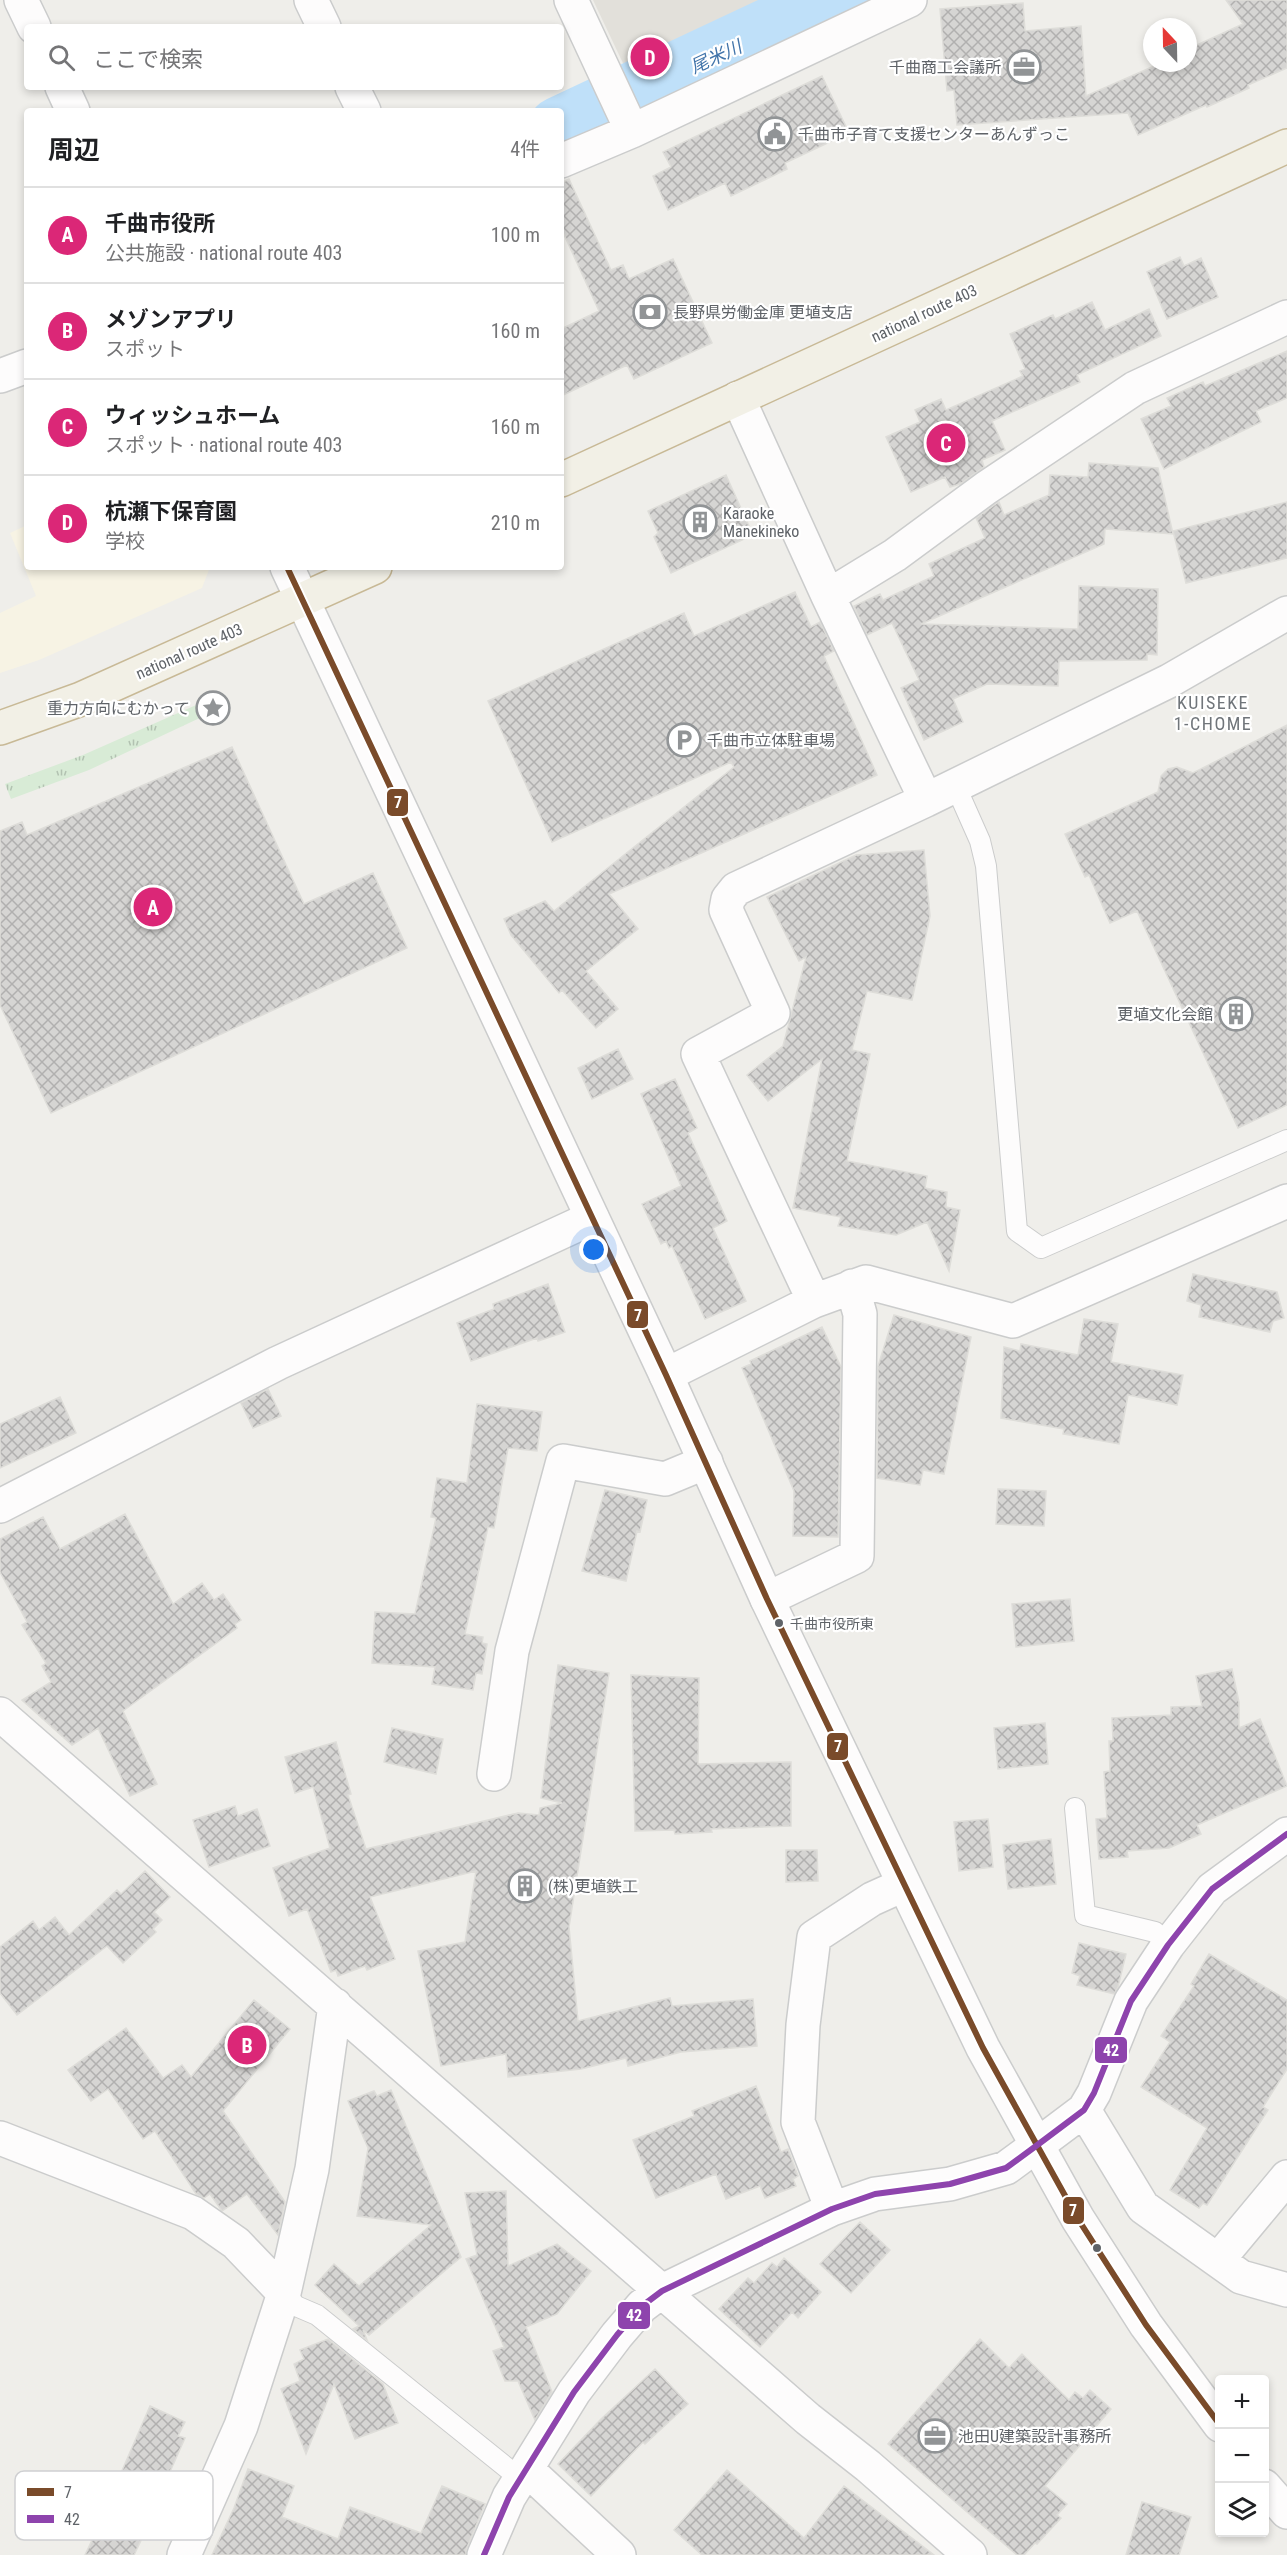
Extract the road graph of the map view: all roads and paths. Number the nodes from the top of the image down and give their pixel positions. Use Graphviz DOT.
graph roads {
  1 [pos="21,0"];
  2 [pos="311,0"];
  3 [pos="571,0"];
  4 [pos="910,0"];
  5 [pos="33,24"];
  6 [pos="323,24"];
  7 [pos="63,90"];
  8 [pos="354,90"];
  9 [pos="72,108"];
  10 [pos="362,108"];
  11 [pos="630,124"];
  12 [pos="1287,146"];
  13 [pos="564,159"];
  14 [pos="1287,317"];
  15 [pos="24,367"];
  16 [pos="0,376"];
  17 [pos="738,398"];
  18 [pos="564,479"];
  19 [pos="288,570"];
  20 [pos="368,570"];
  21 [pos="828,596"];
  22 [pos="303,600"];
  23 [pos="1287,613"];
  24 [pos="0,728"];
  25 [pos="956,787"];
  26 [pos="926,800"];
  27 [pos="1287,1140"];
  28 [pos="1287,1201"];
  29 [pos="592,1218"];
  30 [pos="852,1286"];
  31 [pos="814,1301"];
  32 [pos="666,1375"];
  33 [pos="705,1462"];
  34 [pos="0,1506"];
  35 [pos="767,1599"];
  36 [pos="0,1714"];
  37 [pos="494,1774"];
  38 [pos="1075,1808"];
  39 [pos="1287,1834"];
  40 [pos="903,1885"];
  41 [pos="1168,1945"];
  42 [pos="335,2005"];
  43 [pos="1084,2110"];
  44 [pos="0,2138"];
  45 [pos="1036,2146"];
  46 [pos="1287,2177"];
  47 [pos="832,2209"];
  48 [pos="1218,2260"];
  49 [pos="1287,2290"];
  50 [pos="662,2291"];
  51 [pos="284,2293"];
  52 [pos="1215,2418"];
  53 [pos="525,2474"];
  54 [pos="213,2489"];
  55 [pos="1269,2492"];
  56 [pos="1287,2512"];
  57 [pos="191,2540"];
  58 [pos="184,2555"];
  59 [pos="483,2555"];
  60 [pos="619,2555"];
  61 [pos="970,2555"];
  1 -- 5 [label="street"];
  2 -- 6 [label="street"];
  3 -- 11 [label="street"];
  4 -- 11 [label="street"];
  7 -- 9 [label="street"];
  8 -- 10 [label="street"];
  11 -- 13 [label="street"];
  12 -- 17 [label="highway, national route 403"];
  14 -- 21 [label="street"];
  15 -- 16 [label="street"];
  17 -- 18 [label="highway, national route 403"];
  17 -- 21 [label="street"];
  19 -- 22 [label="street"];
  20 -- 22 [label="highway, national route 403"];
  21 -- 26 [label="street"];
  22 -- 24 [label="highway, national route 403"];
  22 -- 29 [label="street"];
  23 -- 25 [label="street"];
  25 -- 26 [label="street"];
  25 -- 27 [label="lane"];
  26 -- 31 [label="street"];
  28 -- 30 [label="street"];
  29 -- 32 [label="street"];
  29 -- 34 [label="street"];
  30 -- 31 [label="street"];
  30 -- 35 [label="street"];
  31 -- 32 [label="street"];
  32 -- 33 [label="street"];
  33 -- 35 [label="street"];
  33 -- 37 [label="street"];
  35 -- 40 [label="street"];
  36 -- 42 [label="street"];
  38 -- 41 [label="lane"];
  39 -- 41 [label="street"];
  40 -- 45 [label="street"];
  40 -- 47 [label="street"];
  41 -- 43 [label="street"];
  42 -- 50 [label="street"];
  42 -- 51 [label="street"];
  43 -- 45 [label="street"];
  43 -- 48 [label="street"];
  44 -- 51 [label="street"];
  45 -- 47 [label="street"];
  45 -- 52 [label="street"];
  46 -- 48 [label="street"];
  47 -- 50 [label="street"];
  48 -- 49 [label="street"];
  50 -- 53 [label="street"];
  50 -- 61 [label="street"];
  51 -- 53 [label="lane"];
  51 -- 54 [label="street"];
  53 -- 59 [label="street"];
  53 -- 60 [label="street"];
  55 -- 56 [label="street"];
  57 -- 58 [label="street"];
}
